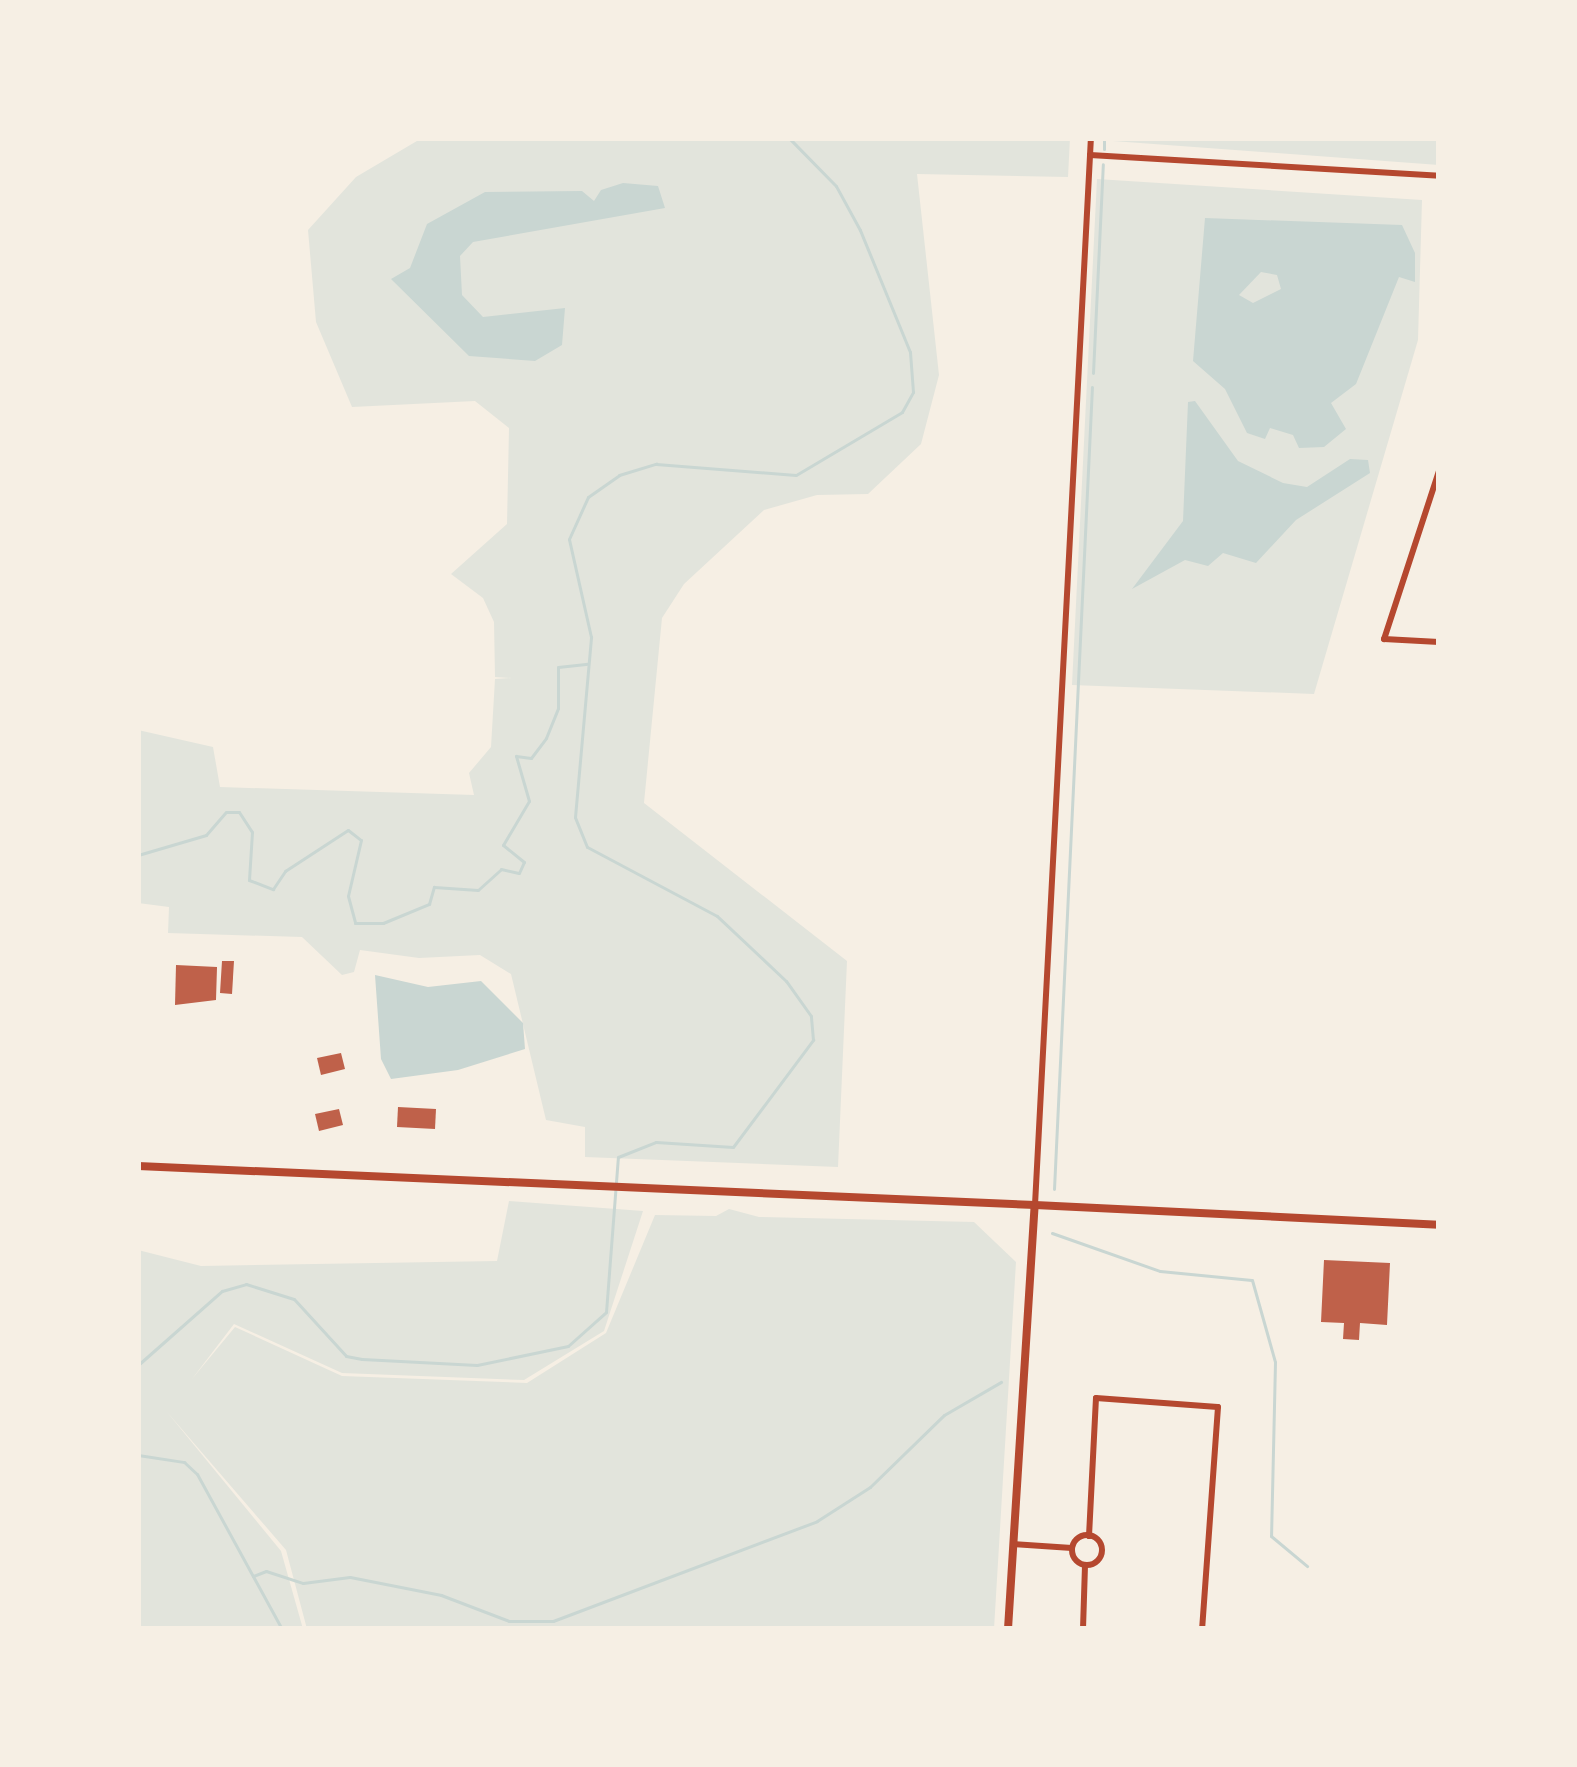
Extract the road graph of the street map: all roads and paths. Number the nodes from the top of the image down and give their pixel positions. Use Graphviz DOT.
graph roads {
  1 [pos="1091,138"];
  2 [pos="1090,155"];
  3 [pos="1439,176"];
  4 [pos="1439,471"];
  5 [pos="1439,642"];
  6 [pos="141,1166"];
  7 [pos="1035,1205"];
  8 [pos="1439,1225"];
  9 [pos="1089,1535"];
  10 [pos="1013,1544"];
  11 [pos="1072,1548"];
  12 [pos="1085,1565"];
  13 [pos="1008,1629"];
  14 [pos="1083,1629"];
  15 [pos="1202,1629"];
  1 -- 2 [label="street"];
  2 -- 3 [label="street"];
  2 -- 7 [label="street"];
  4 -- 5 [label="street"];
  6 -- 7 [label="main road"];
  7 -- 8 [label="main road"];
  7 -- 10 [label="main road"];
  9 -- 11 [label="street"];
  9 -- 12 [label="street"];
  9 -- 15 [label="street"];
  10 -- 11 [label="street"];
  10 -- 13 [label="main road"];
  11 -- 12 [label="street"];
  12 -- 14 [label="street"];
}
